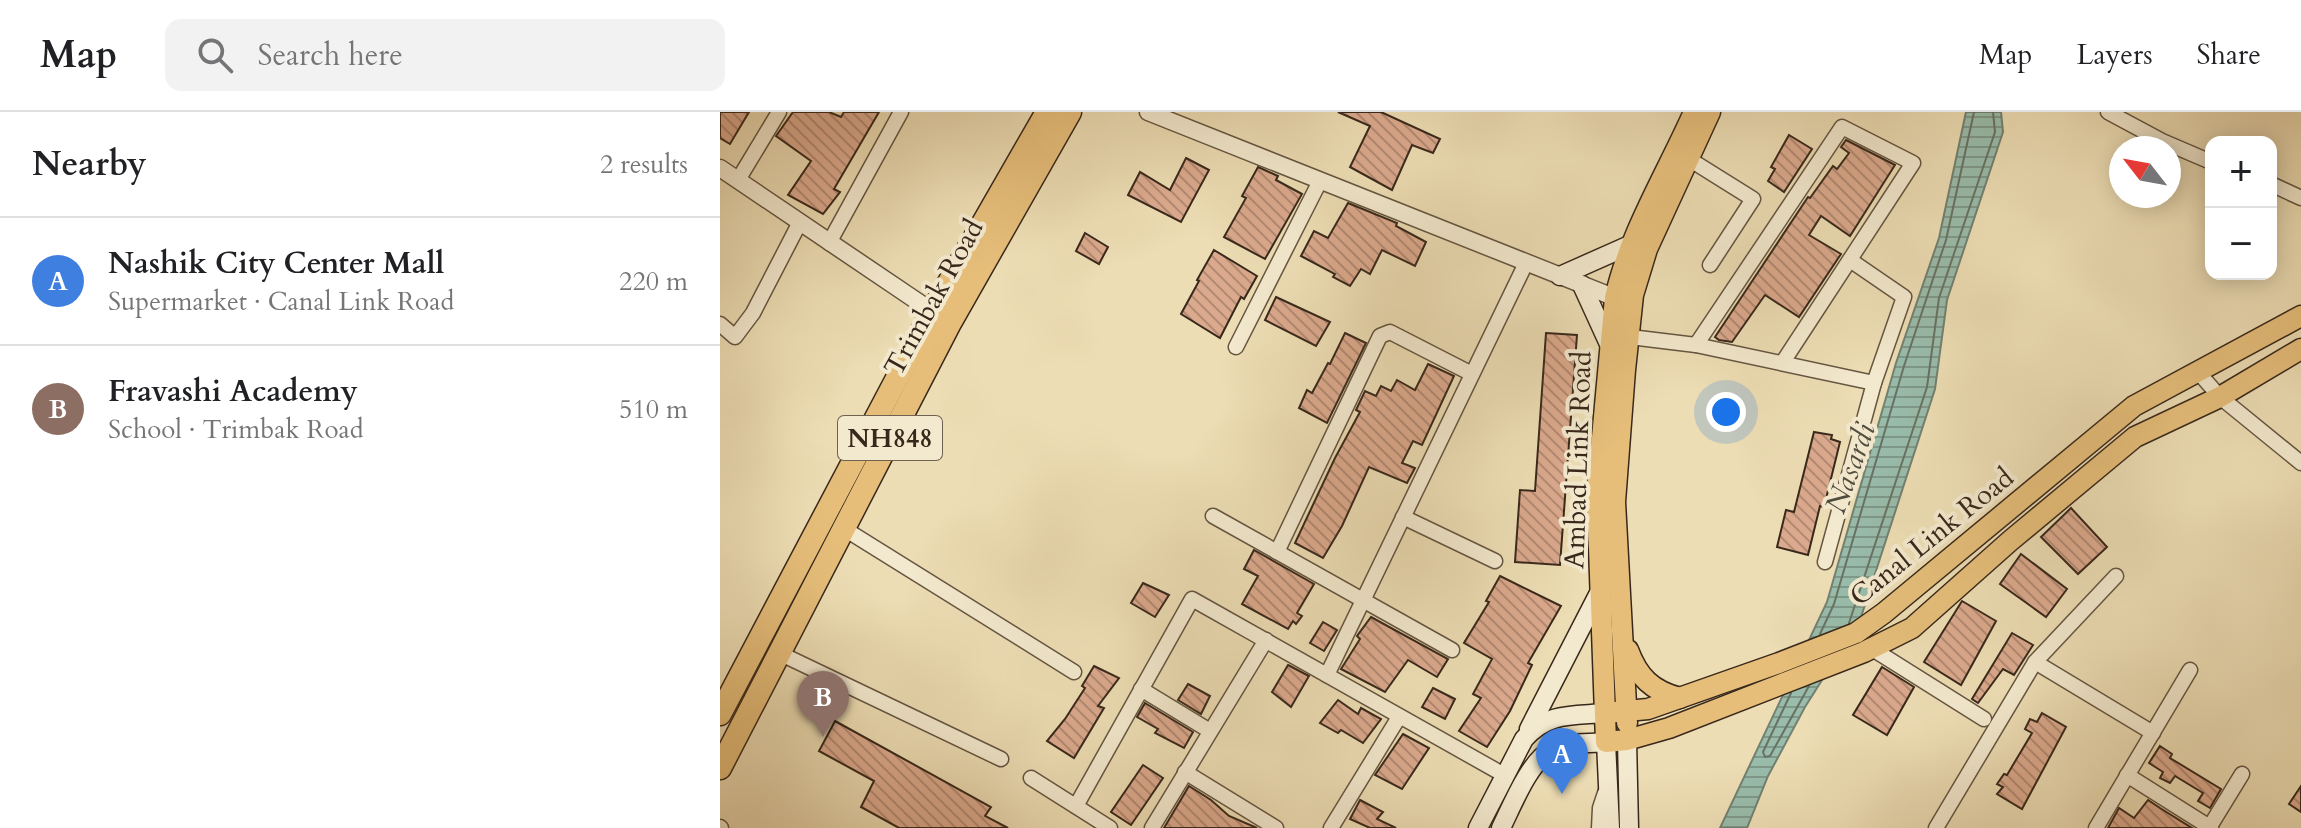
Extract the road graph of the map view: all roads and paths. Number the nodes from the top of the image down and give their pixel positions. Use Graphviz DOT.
graph roads {
  1 [pos="779,112"];
  2 [pos="901,112"];
  3 [pos="1047,112"];
  4 [pos="1070,112"];
  5 [pos="1148,112"];
  6 [pos="1694,112"];
  7 [pos="1710,112"];
  8 [pos="2108,112"];
  9 [pos="1689,159"];
  10 [pos="2205,159"];
  11 [pos="720,168"];
  12 [pos="738,180"];
  13 [pos="1320,181"];
  14 [pos="2277,187"];
  15 [pos="2301,198"];
  16 [pos="800,222"];
  17 [pos="829,243"];
  18 [pos="1632,244"];
  19 [pos="1850,260"];
  20 [pos="1526,263"];
  21 [pos="1710,265"];
  22 [pos="1560,276"];
  23 [pos="1582,285"];
  24 [pos="1623,301"];
  25 [pos="2301,316"];
  26 [pos="941,318"];
  27 [pos="720,324"];
  28 [pos="1616,338"];
  29 [pos="1696,345"];
  30 [pos="1236,347"];
  31 [pos="2301,349"];
  32 [pos="1783,362"];
  33 [pos="2198,372"];
  34 [pos="1472,374"];
  35 [pos="1874,383"];
  36 [pos="2220,397"];
  37 [pos="2301,463"];
  38 [pos="1213,516"];
  39 [pos="1403,517"];
  40 [pos="843,528"];
  41 [pos="1277,552"];
  42 [pos="1495,561"];
  43 [pos="1825,562"];
  44 [pos="2116,576"];
  45 [pos="1600,591"];
  46 [pos="1363,600"];
  47 [pos="1624,639"];
  48 [pos="1266,640"];
  49 [pos="1871,648"];
  50 [pos="1452,650"];
  51 [pos="779,653"];
  52 [pos="2035,662"];
  53 [pos="2190,670"];
  54 [pos="1074,672"];
  55 [pos="1327,675"];
  56 [pos="1141,689"];
  57 [pos="1680,698"];
  58 [pos="1626,711"];
  59 [pos="1605,713"];
  60 [pos="720,714"];
  61 [pos="1399,717"];
  62 [pos="1984,719"];
  63 [pos="1210,731"];
  64 [pos="2153,733"];
  65 [pos="1524,739"];
  66 [pos="1617,741"];
  67 [pos="1001,759"];
  68 [pos="720,768"];
  69 [pos="1185,772"];
  70 [pos="2242,774"];
  71 [pos="2127,775"];
  72 [pos="1506,776"];
  73 [pos="1031,778"];
  74 [pos="1608,785"];
  75 [pos="1076,806"];
  76 [pos="1110,828"];
  77 [pos="1152,828"];
  78 [pos="1276,828"];
  79 [pos="1331,828"];
  80 [pos="1478,828"];
  81 [pos="1501,828"];
  82 [pos="1599,828"];
  83 [pos="1610,828"];
  84 [pos="1629,828"];
  85 [pos="1936,828"];
  86 [pos="2096,828"];
  87 [pos="2210,828"];
  1 -- 12 [label="street"];
  2 -- 17 [label="street"];
  3 -- 26 [label="highway, Trimbak Road / NH848"];
  4 -- 26 [label="highway, Trimbak Road / NH848"];
  5 -- 13 [label="street"];
  6 -- 18 [label="main road, Ambad Link Road"];
  7 -- 9 [label="main road, Ambad Link Road"];
  8 -- 10 [label="street"];
  9 -- 21 [label="street"];
  9 -- 24 [label="main road, Ambad Link Road"];
  11 -- 12 [label="street"];
  12 -- 16 [label="street"];
  13 -- 20 [label="street"];
  13 -- 30 [label="street"];
  14 -- 15 [label="street"];
  16 -- 17 [label="street"];
  16 -- 27 [label="street"];
  17 -- 26 [label="street"];
  18 -- 22 [label="main road"];
  18 -- 24 [label="main road, Ambad Link Road"];
  19 -- 29 [label="street"];
  19 -- 32 [label="street"];
  19 -- 35 [label="street"];
  20 -- 22 [label="street"];
  20 -- 34 [label="street"];
  22 -- 23 [label="street"];
  23 -- 24 [label="street"];
  23 -- 28 [label="main road"];
  24 -- 28 [label="main road, Ambad Link Road"];
  25 -- 33 [label="main road, Canal Link Road"];
  26 -- 40 [label="highway, Trimbak Road / NH848"];
  26 -- 60 [label="highway, Trimbak Road"];
  28 -- 29 [label="street"];
  28 -- 45 [label="main road, Ambad Link Road"];
  28 -- 47 [label="main road, Ambad Link Road"];
  29 -- 32 [label="street"];
  31 -- 36 [label="main road, Canal Link Road"];
  32 -- 35 [label="street"];
  33 -- 36 [label="street"];
  33 -- 57 [label="main road, Canal Link Road"];
  34 -- 39 [label="street"];
  34 -- 41 [label="street"];
  35 -- 43 [label="street"];
  36 -- 37 [label="street"];
  36 -- 49 [label="main road, Canal Link Road"];
  38 -- 41 [label="street"];
  39 -- 42 [label="street"];
  39 -- 46 [label="street"];
  40 -- 51 [label="highway, Trimbak Road / NH848"];
  40 -- 54 [label="street"];
  41 -- 46 [label="street"];
  44 -- 52 [label="street"];
  45 -- 59 [label="main road, Ambad Link Road"];
  45 -- 65 [label="main road"];
  46 -- 50 [label="street"];
  46 -- 55 [label="street"];
  47 -- 57 [label="main road"];
  47 -- 58 [label="main road, Ambad Link Road"];
  48 -- 55 [label="street"];
  48 -- 56 [label="street"];
  48 -- 63 [label="street"];
  49 -- 62 [label="street"];
  49 -- 66 [label="main road, Canal Link Road"];
  51 -- 67 [label="street"];
  51 -- 68 [label="highway, Trimbak Road / NH848"];
  52 -- 64 [label="street"];
  52 -- 85 [label="street"];
  53 -- 64 [label="street"];
  55 -- 61 [label="street"];
  56 -- 63 [label="street"];
  56 -- 75 [label="street"];
  57 -- 58 [label="main road, Canal Link Road"];
  58 -- 59 [label="main road, Canal Link Road"];
  58 -- 66 [label="main road, Ambad Link Road"];
  59 -- 65 [label="main road, Canal Link Road"];
  59 -- 66 [label="main road, Ambad Link Road"];
  61 -- 72 [label="street"];
  61 -- 79 [label="street"];
  63 -- 69 [label="street"];
  64 -- 71 [label="street"];
  65 -- 72 [label="main road"];
  66 -- 74 [label="main road, Ambad Link Road"];
  66 -- 81 [label="main road, Canal Link Road"];
  66 -- 84 [label="main road, Ambad Link Road"];
  69 -- 77 [label="street"];
  69 -- 78 [label="street"];
  70 -- 87 [label="street"];
  71 -- 86 [label="street"];
  71 -- 87 [label="street"];
  72 -- 80 [label="main road"];
  73 -- 75 [label="street"];
  74 -- 82 [label="street"];
  74 -- 83 [label="main road, Ambad Link Road"];
  75 -- 76 [label="street"];
}
